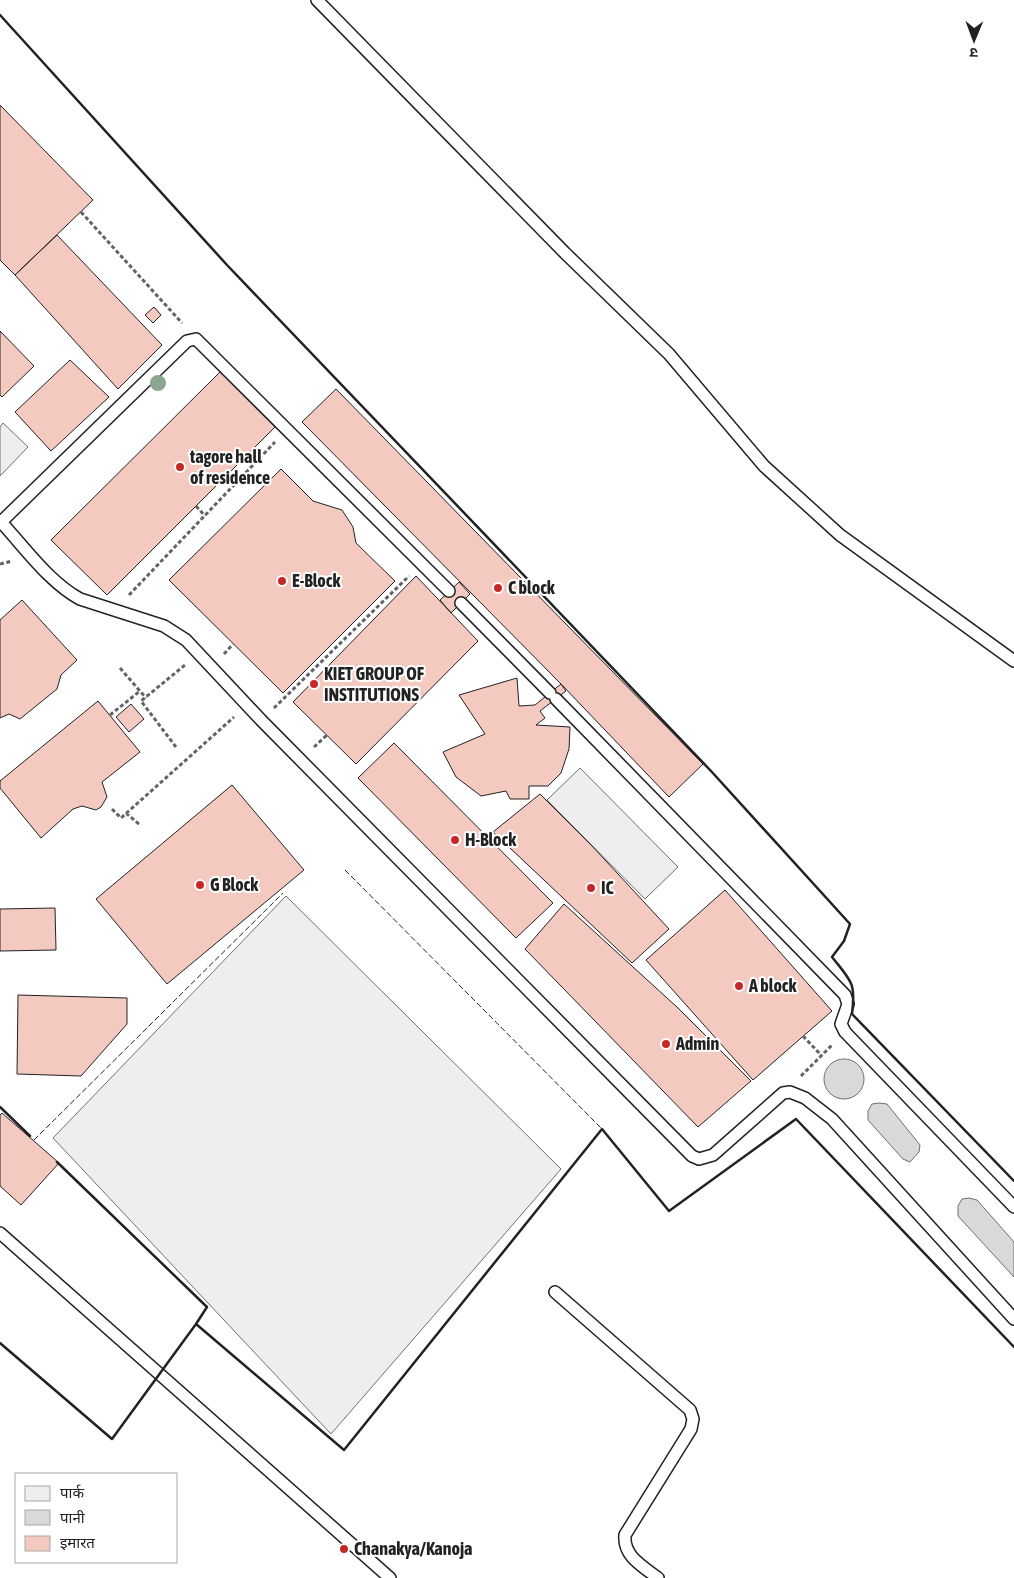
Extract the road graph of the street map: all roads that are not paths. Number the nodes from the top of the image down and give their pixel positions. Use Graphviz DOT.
graph roads {
  1 [pos="317,0"];
  2 [pos="0,522"];
  3 [pos="449,591"];
  4 [pos="462,603"];
  5 [pos="1014,661"];
  6 [pos="1014,1207"];
  7 [pos="0,1233"];
  8 [pos="555,1292"];
  9 [pos="1014,1319"];
  10 [pos="390,1578"];
  11 [pos="658,1578"];
  1 -- 5 [label="lane"];
  2 -- 3 [label="lane"];
  2 -- 9 [label="lane"];
  4 -- 6 [label="lane"];
  7 -- 10 [label="lane"];
  8 -- 11 [label="lane"];
}
